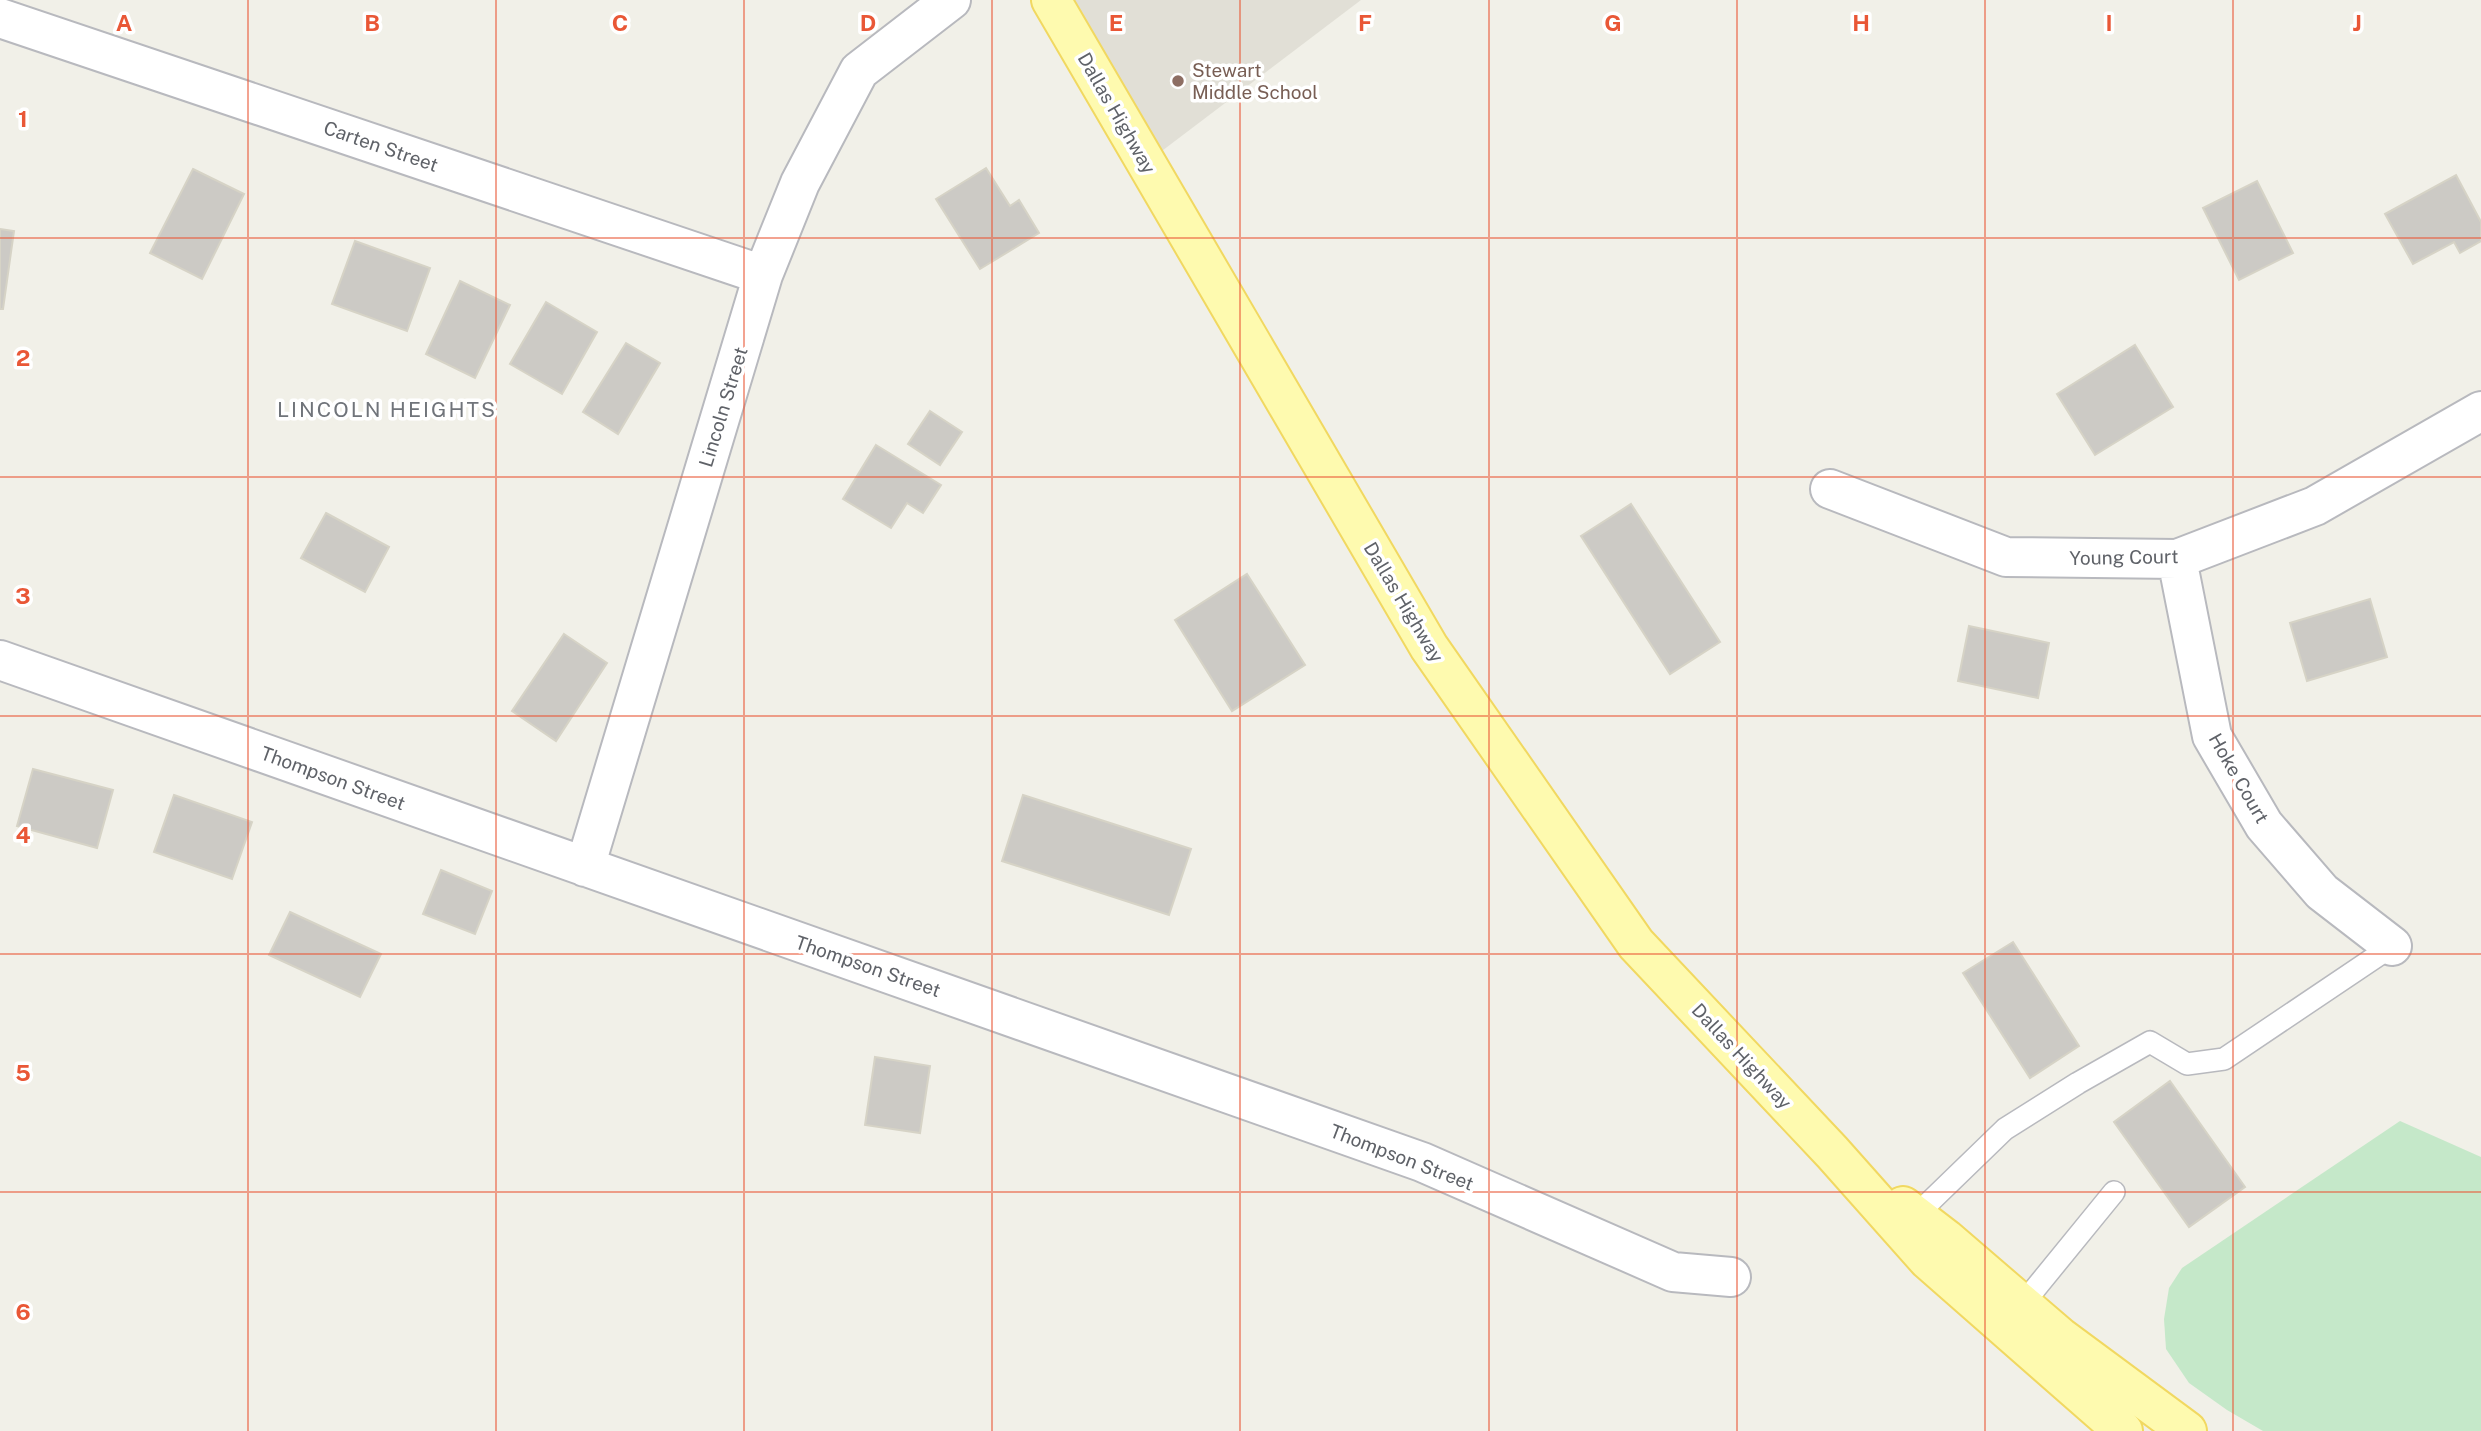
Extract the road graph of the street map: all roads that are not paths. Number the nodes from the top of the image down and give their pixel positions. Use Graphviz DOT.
graph roads {
  1 [pos="951,0"];
  2 [pos="1051,0"];
  3 [pos="0,18"];
  4 [pos="763,275"];
  5 [pos="2481,411"];
  6 [pos="1830,489"];
  7 [pos="2177,559"];
  8 [pos="0,660"];
  9 [pos="585,867"];
  10 [pos="2392,946"];
  11 [pos="2114,1192"];
  12 [pos="1908,1223"];
  13 [pos="1731,1277"];
  14 [pos="2021,1306"];
  15 [pos="2123,1431"];
  16 [pos="2187,1431"];
  1 -- 4 [label="street, Lincoln Street"];
  2 -- 12 [label="main road, Dallas Highway"];
  3 -- 4 [label="street, Carten Street"];
  4 -- 9 [label="street, Lincoln Street"];
  5 -- 7 [label="street, Young Court"];
  6 -- 7 [label="street, Young Court"];
  7 -- 10 [label="street, Hoke Court"];
  8 -- 9 [label="street, Thompson Street"];
  9 -- 13 [label="street, Thompson Street"];
  10 -- 12 [label="lane"];
  11 -- 14 [label="lane"];
  12 -- 14 [label="main road, Dallas Highway"];
  12 -- 15 [label="main road, Dallas Highway"];
  14 -- 16 [label="main road, Dallas Highway"];
}
